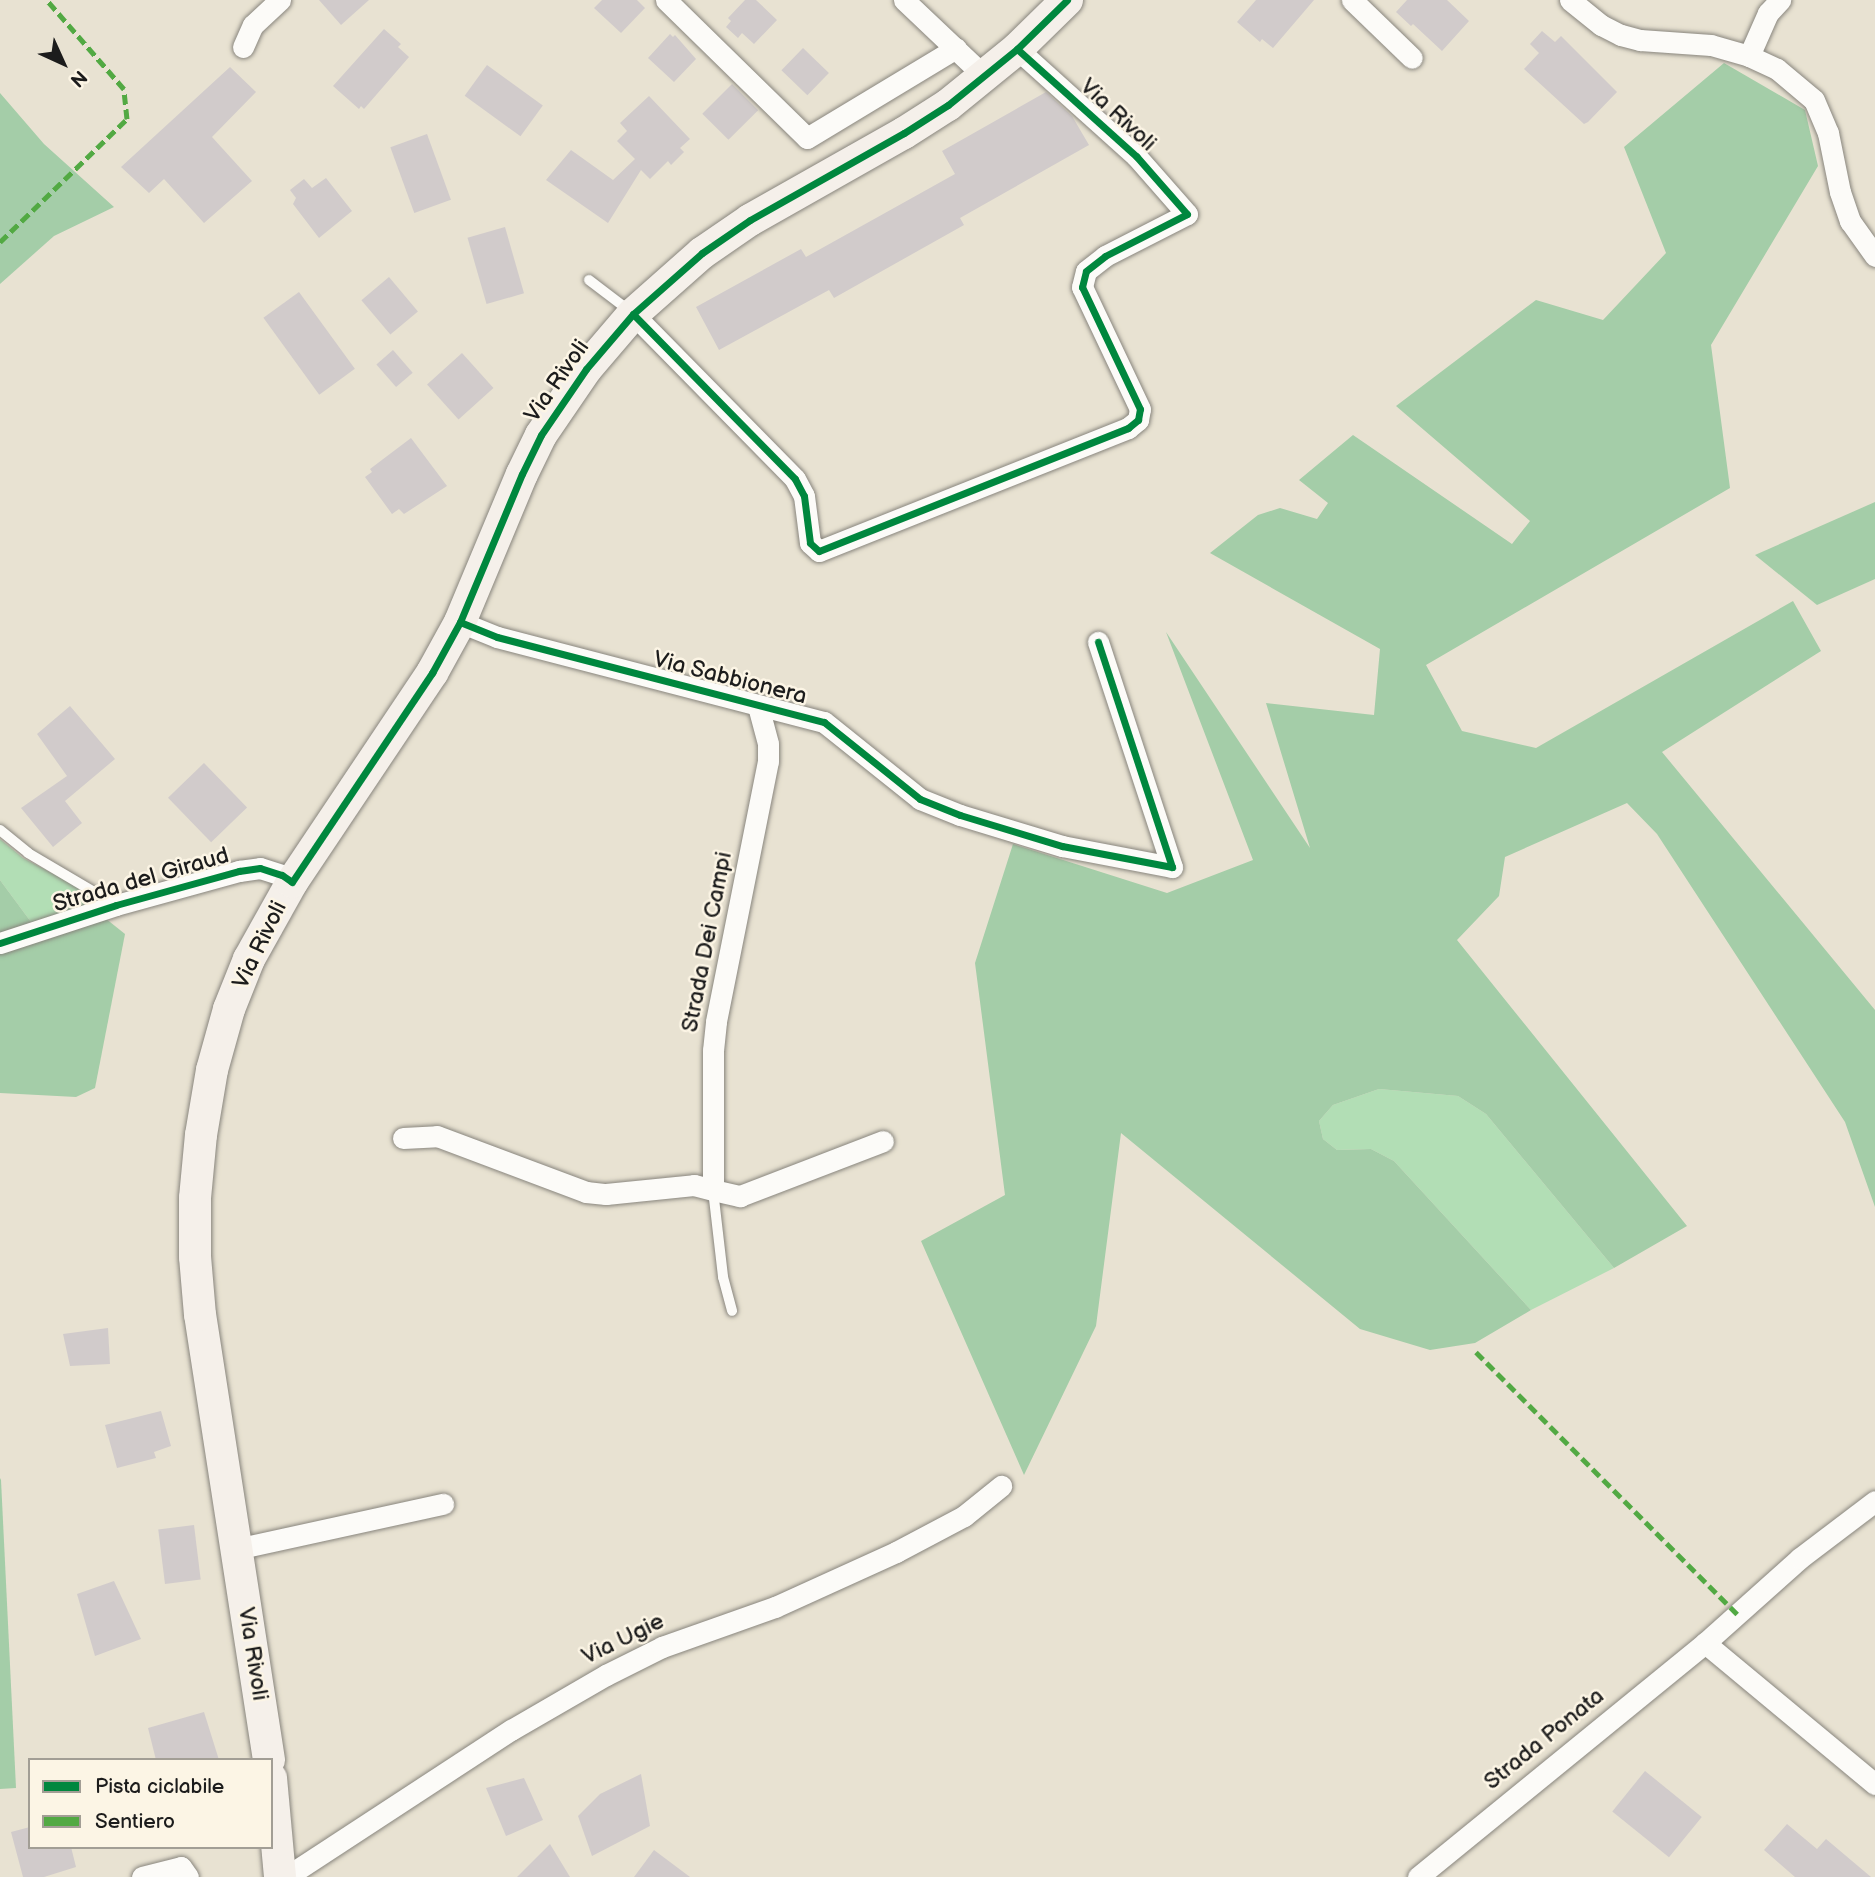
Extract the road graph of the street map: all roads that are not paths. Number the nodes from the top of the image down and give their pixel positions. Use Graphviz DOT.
graph roads {
  1 [pos="280,0"];
  2 [pos="666,0"];
  3 [pos="904,0"];
  4 [pos="1068,0"];
  5 [pos="1352,0"];
  6 [pos="1570,0"];
  7 [pos="1780,0"];
  8 [pos="243,47"];
  9 [pos="956,48"];
  10 [pos="1017,49"];
  11 [pos="1749,56"];
  12 [pos="1412,58"];
  13 [pos="984,76"];
  14 [pos="1875,256"];
  15 [pos="589,280"];
  16 [pos="633,314"];
  17 [pos="460,622"];
  18 [pos="1098,642"];
  19 [pos="758,706"];
  20 [pos="0,830"];
  21 [pos="292,882"];
  22 [pos="116,905"];
  23 [pos="0,943"];
  24 [pos="404,1138"];
  25 [pos="884,1140"];
  26 [pos="713,1190"];
  27 [pos="732,1311"];
  28 [pos="1001,1486"];
  29 [pos="1875,1501"];
  30 [pos="443,1504"];
  31 [pos="236,1549"];
  32 [pos="1705,1643"];
  33 [pos="269,1758"];
  34 [pos="1875,1784"];
  35 [pos="273,1800"];
  36 [pos="142,1877"];
  37 [pos="188,1877"];
  38 [pos="280,1877"];
  39 [pos="286,1877"];
  40 [pos="1418,1877"];
  1 -- 8 [label="street"];
  2 -- 9 [label="street"];
  3 -- 9 [label="street"];
  4 -- 10 [label="street, Via Rivoli"];
  5 -- 12 [label="street"];
  6 -- 11 [label="street"];
  7 -- 11 [label="street"];
  9 -- 13 [label="street"];
  10 -- 13 [label="street, Via Rivoli"];
  10 -- 16 [label="street, Via Rivoli"];
  11 -- 14 [label="street"];
  13 -- 16 [label="street, Via Rivoli"];
  15 -- 16 [label="lane"];
  16 -- 17 [label="street, Via Rivoli"];
  17 -- 19 [label="street, Via Sabbionera"];
  17 -- 21 [label="street, Via Rivoli"];
  18 -- 19 [label="street, Via Sabbionera"];
  19 -- 26 [label="street, Strada Dei Campi"];
  20 -- 22 [label="lane"];
  21 -- 22 [label="street, Strada del Giraud"];
  21 -- 31 [label="street, Via Rivoli"];
  22 -- 23 [label="street, Strada del Giraud"];
  24 -- 26 [label="street"];
  25 -- 26 [label="street"];
  26 -- 27 [label="lane"];
  28 -- 39 [label="street, Via Ugie"];
  29 -- 32 [label="street, Strada Ponata"];
  30 -- 31 [label="street"];
  31 -- 33 [label="street, Via Rivoli"];
  32 -- 34 [label="street"];
  32 -- 40 [label="street, Strada Ponata"];
  35 -- 38 [label="street"];
  36 -- 37 [label="street"];
}
